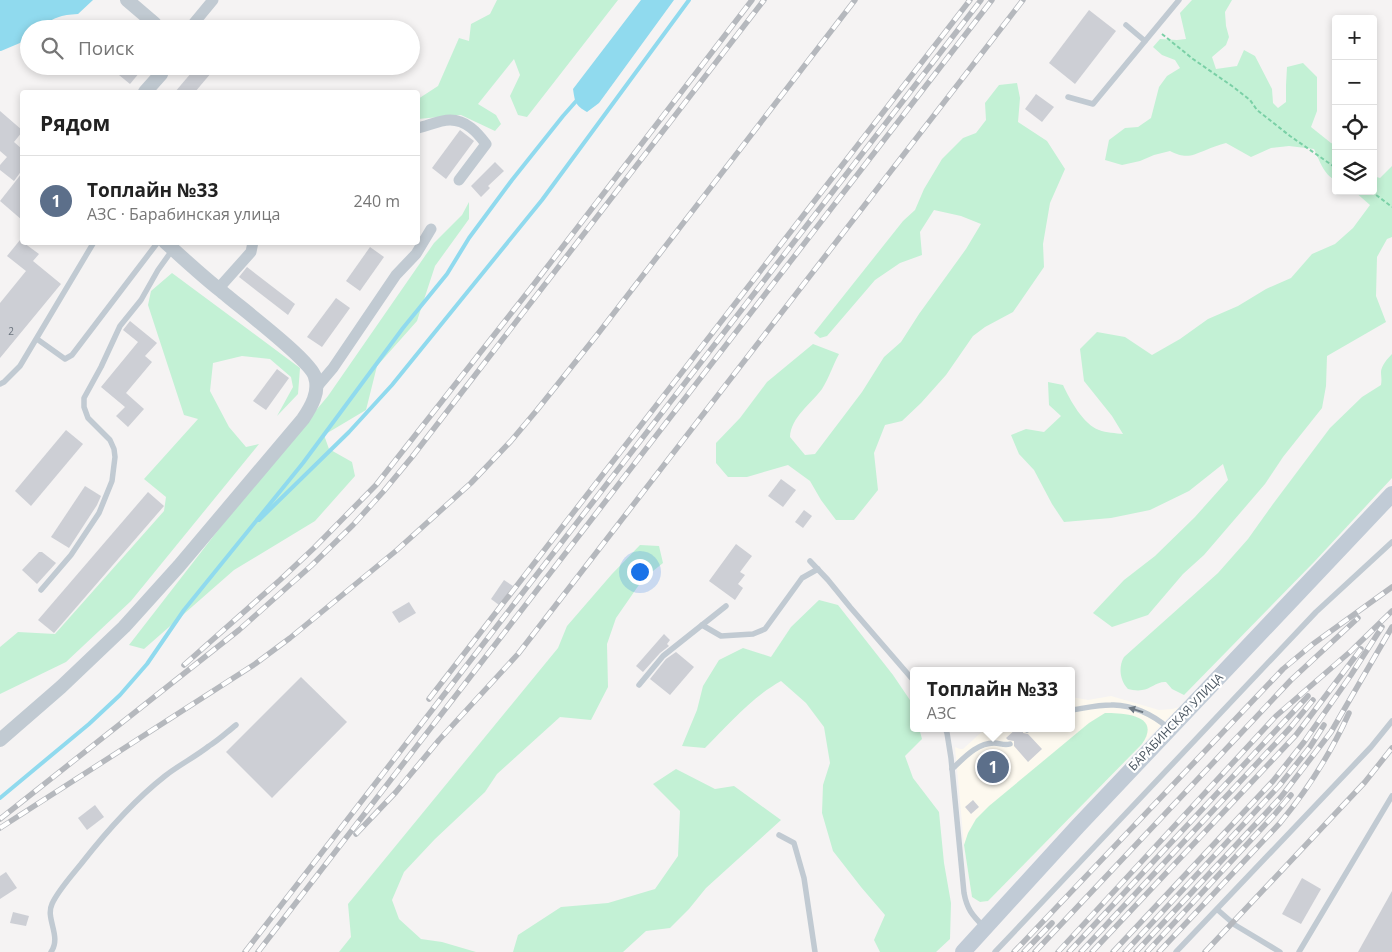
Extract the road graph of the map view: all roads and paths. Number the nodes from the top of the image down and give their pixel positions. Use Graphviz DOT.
graph roads {
  1 [pos="127,0"];
  2 [pos="212,0"];
  3 [pos="1179,0"];
  4 [pos="150,20"];
  5 [pos="195,20"];
  6 [pos="1126,25"];
  7 [pos="1156,28"];
  8 [pos="1145,40"];
  9 [pos="160,75"];
  10 [pos="147,90"];
  11 [pos="1068,97"];
  12 [pos="420,127"];
  13 [pos="1332,165"];
  14 [pos="459,180"];
  15 [pos="1376,195"];
  16 [pos="1392,207"];
  17 [pos="432,229"];
  18 [pos="92,245"];
  19 [pos="156,245"];
  20 [pos="253,245"];
  21 [pos="169,246"];
  22 [pos="218,289"];
  23 [pos="37,339"];
  24 [pos="0,384"];
  25 [pos="316,388"];
  26 [pos="1392,494"];
  27 [pos="1392,542"];
  28 [pos="810,561"];
  29 [pos="818,569"];
  30 [pos="41,590"];
  31 [pos="726,606"];
  32 [pos="702,625"];
  33 [pos="910,676"];
  34 [pos="639,685"];
  35 [pos="1075,710"];
  36 [pos="1392,721"];
  37 [pos="236,725"];
  38 [pos="1169,729"];
  39 [pos="947,732"];
  40 [pos="0,740"];
  41 [pos="1010,744"];
  42 [pos="952,769"];
  43 [pos="1392,796"];
  44 [pos="779,834"];
  45 [pos="1219,911"];
  46 [pos="985,928"];
  47 [pos="51,952"];
  48 [pos="815,952"];
  49 [pos="963,952"];
  50 [pos="994,952"];
  51 [pos="1176,952"];
  52 [pos="1280,952"];
  53 [pos="1299,952"];
  1 -- 4 [label="street"];
  2 -- 5 [label="street"];
  3 -- 7 [label="lane"];
  6 -- 8 [label="lane"];
  7 -- 8 [label="lane"];
  7 -- 13 [label="path"];
  8 -- 11 [label="lane"];
  9 -- 10 [label="street"];
  12 -- 14 [label="street"];
  15 -- 16 [label="path"];
  17 -- 25 [label="street"];
  18 -- 23 [label="lane"];
  19 -- 23 [label="lane"];
  20 -- 22 [label="street"];
  21 -- 22 [label="street"];
  21 -- 30 [label="lane"];
  22 -- 25 [label="street"];
  23 -- 24 [label="lane"];
  25 -- 40 [label="street"];
  26 -- 38 [label="main road, БАРАБИНСКАЯ УЛИЦА"];
  27 -- 50 [label="lane"];
  28 -- 29 [label="lane"];
  29 -- 32 [label="lane"];
  29 -- 33 [label="lane"];
  31 -- 32 [label="lane"];
  32 -- 34 [label="lane"];
  38 -- 35 [label="lane, one-way"];
  36 -- 51 [label="lane"];
  37 -- 47 [label="lane"];
  38 -- 46 [label="main road, БАРАБИНСКАЯ УЛИЦА"];
  39 -- 42 [label="lane"];
  41 -- 42 [label="lane"];
  42 -- 46 [label="lane"];
  43 -- 53 [label="lane"];
  44 -- 48 [label="lane"];
  45 -- 52 [label="lane"];
  46 -- 49 [label="main road, БАРАБИНСКАЯ УЛИЦА"];
}
